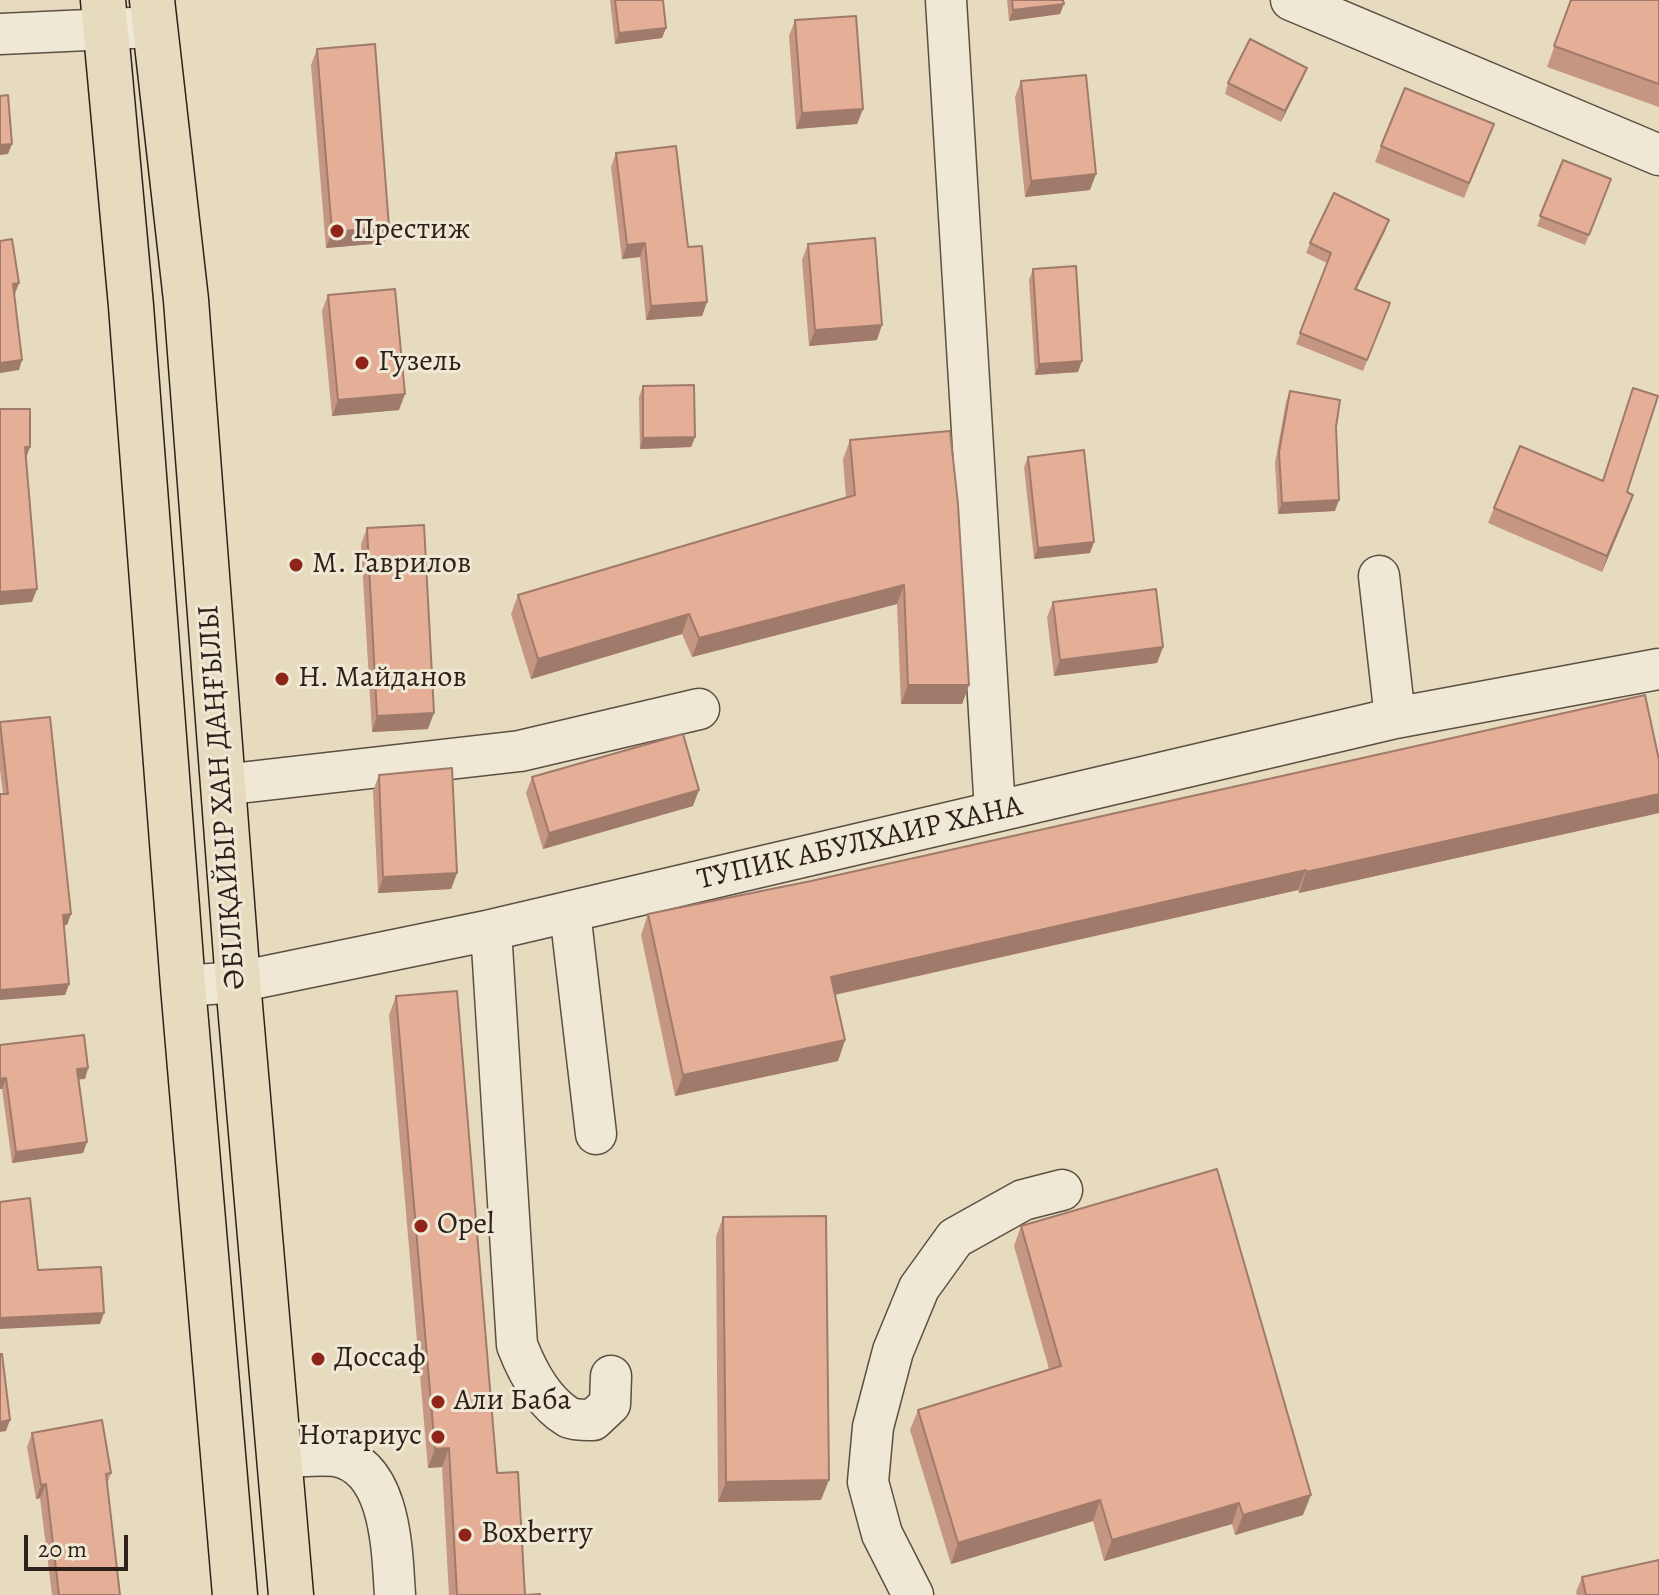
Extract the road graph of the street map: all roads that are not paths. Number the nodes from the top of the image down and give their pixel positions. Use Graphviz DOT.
graph roads {
  1 [pos="946,0"];
  2 [pos="1291,0"];
  3 [pos="153,13"];
  4 [pos="104,14"];
  5 [pos="0,34"];
  6 [pos="1659,155"];
  7 [pos="1379,576"];
  8 [pos="1659,669"];
  9 [pos="699,709"];
  10 [pos="1395,718"];
  11 [pos="222,785"];
  12 [pos="995,811"];
  13 [pos="570,912"];
  14 [pos="491,930"];
  15 [pos="238,982"];
  16 [pos="183,986"];
  17 [pos="596,1134"];
  18 [pos="1062,1190"];
  19 [pos="611,1376"];
  20 [pos="279,1457"];
  21 [pos="235,1595"];
  22 [pos="291,1595"];
  23 [pos="395,1595"];
  24 [pos="913,1595"];
  1 -- 12 [label="street"];
  2 -- 6 [label="street"];
  3 -- 4 [label="street"];
  3 -- 11 [label="main road, ӘБІЛҚАЙЫР ХАН ДАҢҒЫЛЫ"];
  4 -- 5 [label="street"];
  4 -- 16 [label="main road, ӘБІЛҚАЙЫР ХАН ДАҢҒЫЛЫ"];
  7 -- 10 [label="street"];
  8 -- 10 [label="street, ТУПИК АБУЛХАИР ХАНА"];
  9 -- 11 [label="street"];
  10 -- 12 [label="street, ТУПИК АБУЛХАИР ХАНА"];
  11 -- 15 [label="main road, ӘБІЛҚАЙЫР ХАН ДАҢҒЫЛЫ"];
  12 -- 13 [label="street, ТУПИК АБУЛХАИР ХАНА"];
  13 -- 14 [label="street, ТУПИК АБУЛХАИР ХАНА"];
  13 -- 17 [label="street"];
  14 -- 15 [label="street, ТУПИК АБУЛХАИР ХАНА"];
  14 -- 19 [label="street"];
  15 -- 16 [label="street, ТУПИК АБУЛХАИР ХАНА"];
  15 -- 20 [label="main road, ӘБІЛҚАЙЫР ХАН ДАҢҒЫЛЫ"];
  16 -- 21 [label="main road, ӘБІЛҚАЙЫР ХАН ДАҢҒЫЛЫ"];
  18 -- 24 [label="street"];
  20 -- 22 [label="main road, ӘБІЛҚАЙЫР ХАН ДАҢҒЫЛЫ"];
  20 -- 23 [label="street"];
}
